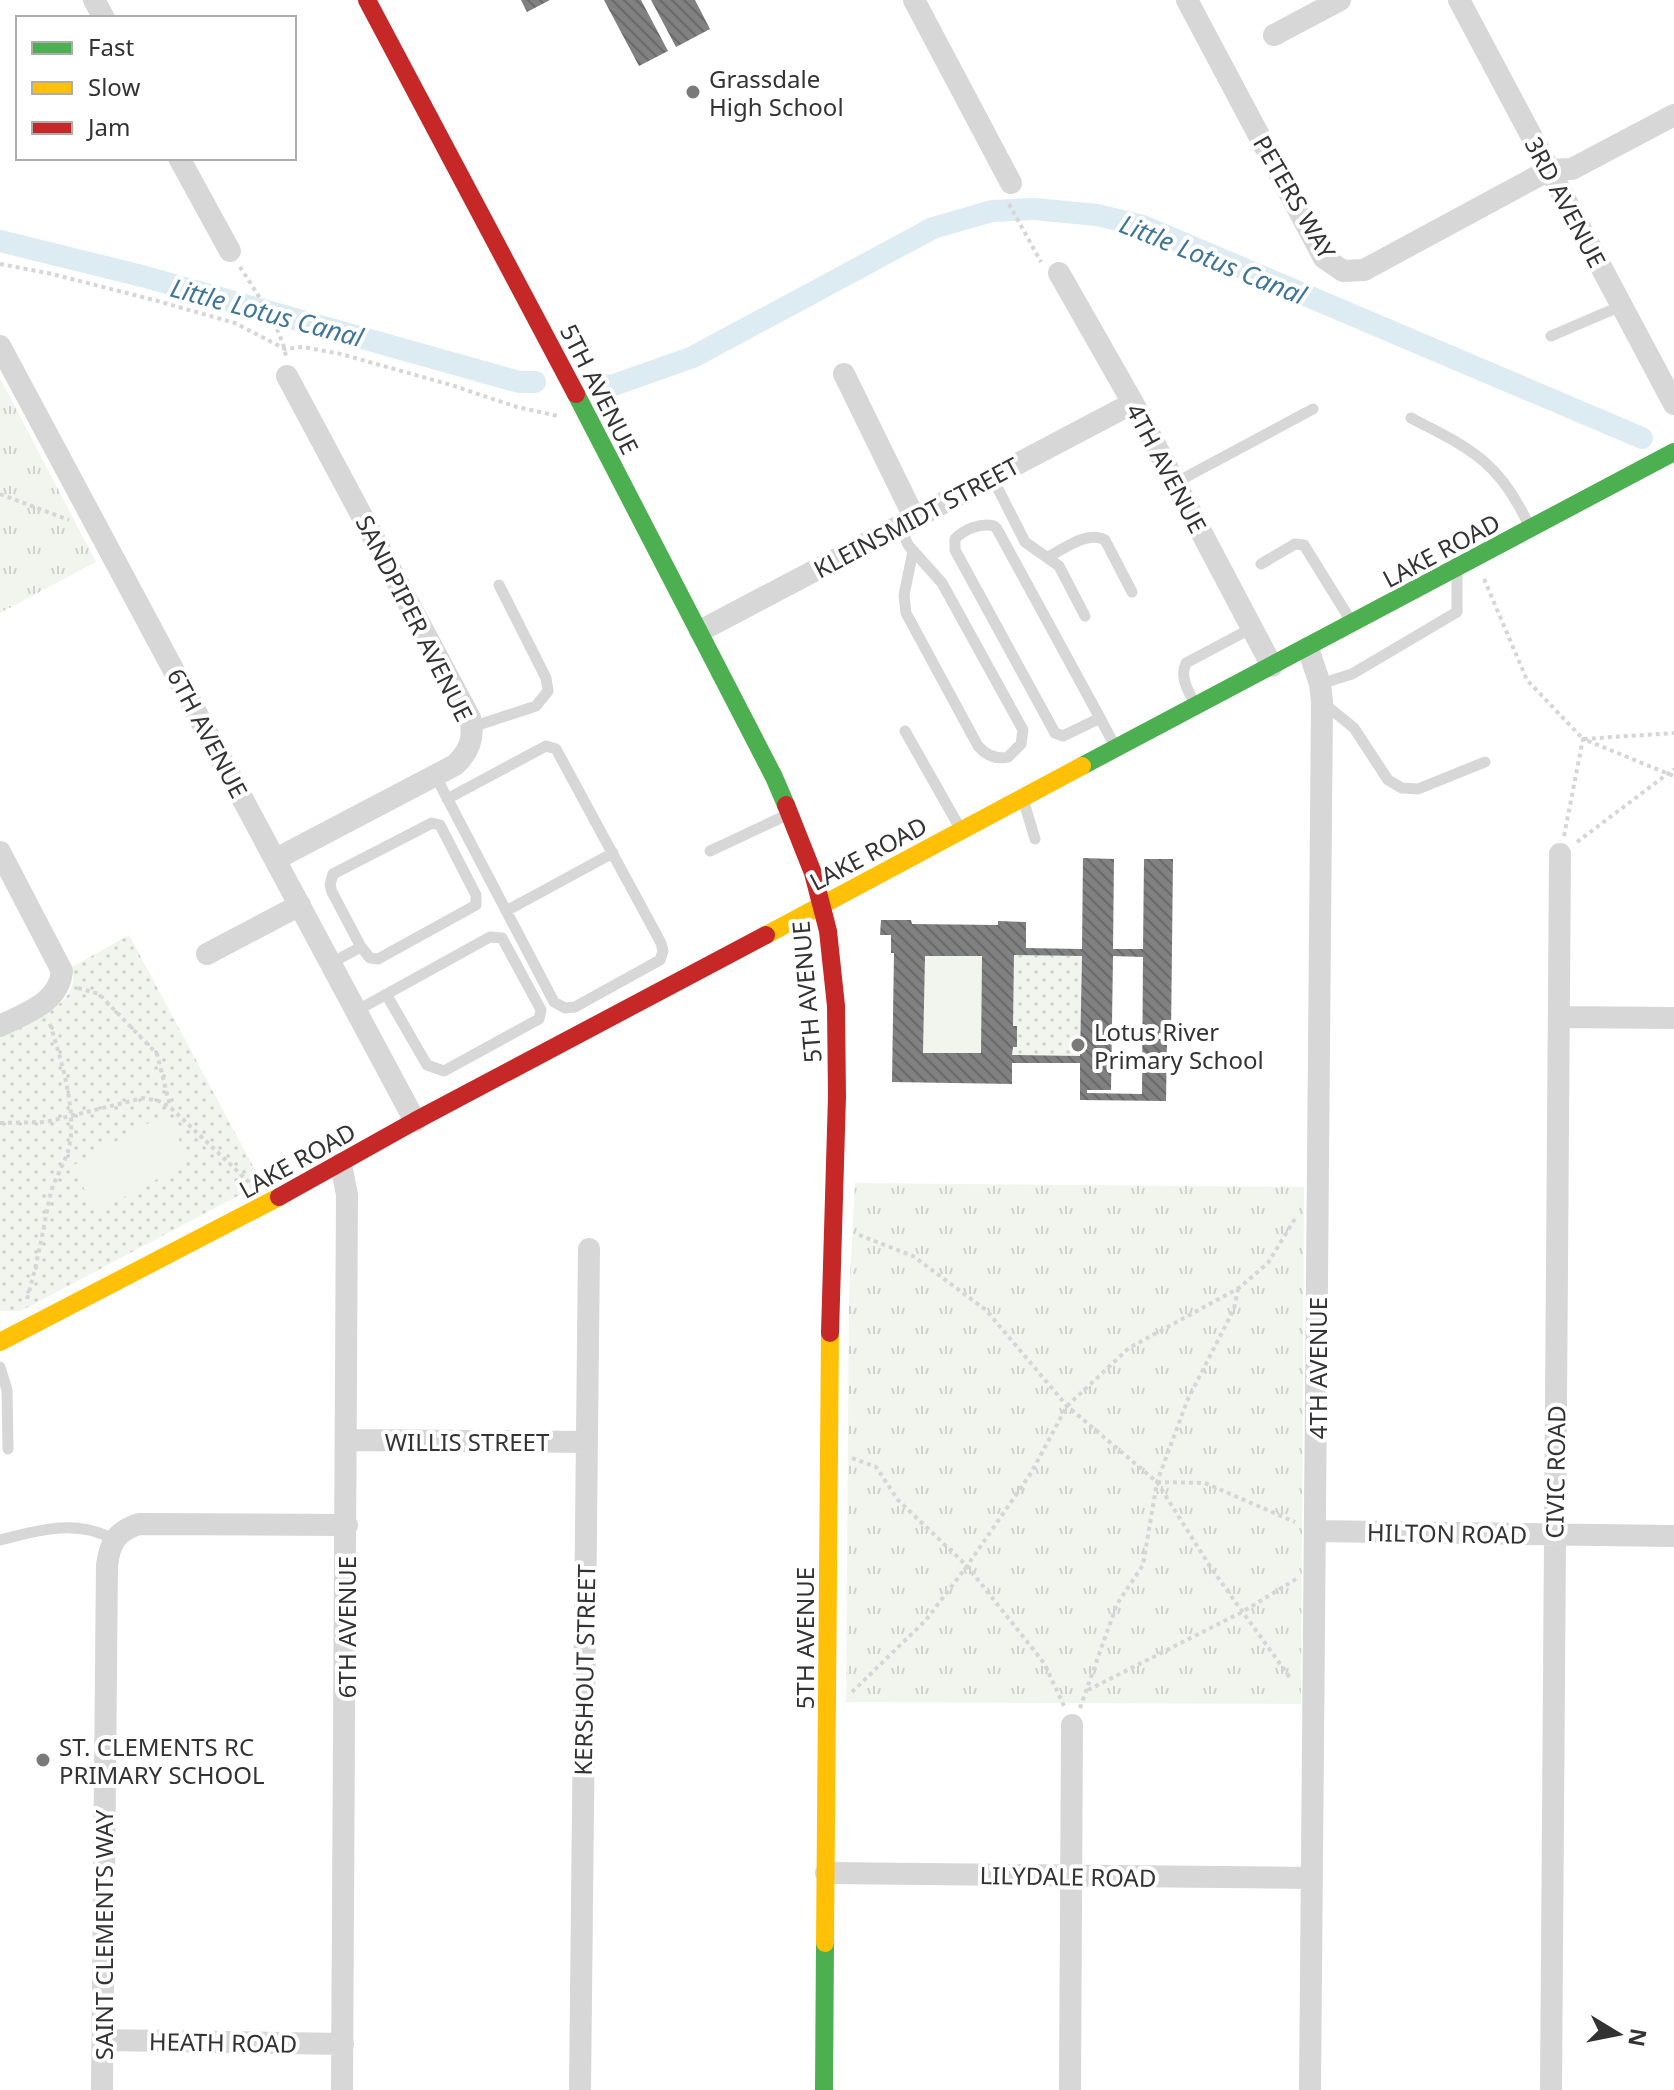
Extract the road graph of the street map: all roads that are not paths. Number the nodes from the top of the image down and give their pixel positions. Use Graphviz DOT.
graph roads {
  1 [pos="367,0"];
  2 [pos="914,0"];
  3 [pos="1187,0"];
  4 [pos="1340,0"];
  5 [pos="1459,0"];
  6 [pos="1274,35"];
  7 [pos="1674,115"];
  8 [pos="180,160"];
  9 [pos="1549,170"];
  10 [pos="1009,192"];
  11 [pos="230,251"];
  12 [pos="1059,273"];
  13 [pos="1621,306"];
  14 [pos="1551,336"];
  15 [pos="0,346"];
  16 [pos="844,374"];
  17 [pos="287,376"];
  18 [pos="1133,403"];
  19 [pos="1674,404"];
  20 [pos="1313,409"];
  21 [pos="1411,418"];
  22 [pos="1674,452"];
  23 [pos="992,477"];
  24 [pos="1175,483"];
  25 [pos="907,521"];
  26 [pos="1531,529"];
  27 [pos="913,551"];
  28 [pos="1048,557"];
  29 [pos="1261,564"];
  30 [pos="1457,567"];
  31 [pos="499,585"];
  32 [pos="1132,592"];
  33 [pos="1085,616"];
  34 [pos="1352,624"];
  35 [pos="1252,628"];
  36 [pos="700,631"];
  37 [pos="1308,648"];
  38 [pos="1272,666"];
  39 [pos="1321,693"];
  40 [pos="1196,706"];
  41 [pos="1100,718"];
  42 [pos="472,727"];
  43 [pos="905,731"];
  44 [pos="1117,748"];
  45 [pos="1485,762"];
  46 [pos="435,775"];
  47 [pos="1022,798"];
  48 [pos="447,799"];
  49 [pos="790,814"];
  50 [pos="961,831"];
  51 [pos="1035,839"];
  52 [pos="710,851"];
  53 [pos="0,852"];
  54 [pos="613,853"];
  55 [pos="1560,854"];
  56 [pos="276,859"];
  57 [pos="822,904"];
  58 [pos="300,905"];
  59 [pos="506,911"];
  60 [pos="361,947"];
  61 [pos="207,954"];
  62 [pos="331,963"];
  63 [pos="386,994"];
  64 [pos="356,1011"];
  65 [pos="1561,1017"];
  66 [pos="1674,1018"];
  67 [pos="0,1026"];
  68 [pos="415,1121"];
  69 [pos="341,1164"];
  70 [pos="589,1249"];
  71 [pos="0,1342"];
  72 [pos="0,1367"];
  73 [pos="347,1440"];
  74 [pos="587,1442"];
  75 [pos="8,1449"];
  76 [pos="347,1525"];
  77 [pos="1315,1531"];
  78 [pos="1555,1535"];
  79 [pos="1674,1536"];
  80 [pos="113,1539"];
  81 [pos="0,1540"];
  82 [pos="1072,1725"];
  83 [pos="826,1873"];
  84 [pos="1071,1877"];
  85 [pos="1311,1878"];
  86 [pos="103,2040"];
  87 [pos="343,2044"];
  88 [pos="102,2090"];
  89 [pos="342,2090"];
  90 [pos="580,2090"];
  91 [pos="824,2090"];
  92 [pos="1070,2090"];
  93 [pos="1310,2090"];
  94 [pos="1551,2090"];
  1 -- 36 [label="main road, 5TH AVENUE"];
  2 -- 10 [label="street"];
  3 -- 9 [label="street, PETERS WAY"];
  4 -- 6 [label="street"];
  5 -- 9 [label="street, 3RD AVENUE"];
  7 -- 9 [label="street, PETERS WAY"];
  8 -- 11 [label="street"];
  9 -- 13 [label="street, 3RD AVENUE"];
  12 -- 18 [label="street, 4TH AVENUE"];
  13 -- 14 [label="lane"];
  13 -- 19 [label="street, 3RD AVENUE"];
  15 -- 56 [label="street, 6TH AVENUE"];
  16 -- 25 [label="street"];
  17 -- 42 [label="street, SANDPIPER AVENUE"];
  18 -- 23 [label="street, KLEINSMIDT STREET"];
  18 -- 24 [label="street, 4TH AVENUE"];
  20 -- 24 [label="lane"];
  21 -- 26 [label="lane"];
  22 -- 26 [label="main road, LAKE ROAD"];
  23 -- 25 [label="street, KLEINSMIDT STREET"];
  23 -- 28 [label="lane"];
  24 -- 35 [label="street, 4TH AVENUE"];
  25 -- 27 [label="lane"];
  25 -- 36 [label="street, KLEINSMIDT STREET"];
  26 -- 30 [label="main road, LAKE ROAD"];
  27 -- 27 [label="lane"];
  28 -- 32 [label="lane"];
  28 -- 33 [label="lane"];
  29 -- 34 [label="lane"];
  30 -- 34 [label="main road, LAKE ROAD"];
  30 -- 39 [label="lane"];
  31 -- 42 [label="lane"];
  34 -- 37 [label="main road, LAKE ROAD"];
  35 -- 38 [label="street, 4TH AVENUE"];
  35 -- 40 [label="lane"];
  36 -- 49 [label="main road, 5TH AVENUE"];
  37 -- 38 [label="main road, LAKE ROAD"];
  37 -- 39 [label="street, 4TH AVENUE"];
  38 -- 40 [label="main road, LAKE ROAD"];
  39 -- 45 [label="lane"];
  39 -- 77 [label="street, 4TH AVENUE"];
  40 -- 44 [label="main road, LAKE ROAD"];
  41 -- 41 [label="lane"];
  41 -- 44 [label="lane"];
  42 -- 46 [label="street, SANDPIPER AVENUE"];
  43 -- 50 [label="lane"];
  44 -- 47 [label="main road, LAKE ROAD"];
  46 -- 48 [label="lane"];
  46 -- 56 [label="street, SANDPIPER AVENUE"];
  47 -- 50 [label="main road, LAKE ROAD"];
  47 -- 51 [label="lane"];
  48 -- 54 [label="lane"];
  48 -- 59 [label="lane"];
  49 -- 52 [label="lane"];
  49 -- 57 [label="main road, 5TH AVENUE"];
  50 -- 57 [label="main road, LAKE ROAD"];
  53 -- 67 [label="street"];
  54 -- 59 [label="lane"];
  54 -- 59 [label="lane"];
  55 -- 65 [label="street, CIVIC ROAD"];
  56 -- 58 [label="street, 6TH AVENUE"];
  57 -- 68 [label="main road, LAKE ROAD"];
  57 -- 83 [label="main road, 5TH AVENUE"];
  58 -- 61 [label="street"];
  58 -- 62 [label="street, 6TH AVENUE"];
  60 -- 60 [label="lane"];
  60 -- 62 [label="lane"];
  62 -- 64 [label="street, 6TH AVENUE"];
  63 -- 63 [label="lane"];
  63 -- 64 [label="lane"];
  64 -- 68 [label="street, 6TH AVENUE"];
  65 -- 66 [label="street"];
  65 -- 78 [label="street, CIVIC ROAD"];
  68 -- 69 [label="main road, LAKE ROAD"];
  69 -- 71 [label="main road, LAKE ROAD"];
  69 -- 73 [label="street, 6TH AVENUE"];
  70 -- 74 [label="street, KERSHOUT STREET"];
  72 -- 75 [label="lane"];
  73 -- 74 [label="street, WILLIS STREET"];
  73 -- 76 [label="street, 6TH AVENUE"];
  74 -- 90 [label="street, KERSHOUT STREET"];
  76 -- 80 [label="street"];
  76 -- 87 [label="street, 6TH AVENUE"];
  77 -- 78 [label="street, HILTON ROAD"];
  77 -- 85 [label="street, 4TH AVENUE"];
  78 -- 79 [label="street, HILTON ROAD"];
  78 -- 94 [label="street, CIVIC ROAD"];
  80 -- 81 [label="lane"];
  80 -- 86 [label="street, SAINT CLEMENTS WAY"];
  82 -- 84 [label="street"];
  83 -- 84 [label="street, LILYDALE ROAD"];
  83 -- 91 [label="main road, 5TH AVENUE"];
  84 -- 85 [label="street, LILYDALE ROAD"];
  84 -- 92 [label="street"];
  85 -- 93 [label="street, 4TH AVENUE"];
  86 -- 87 [label="street, HEATH ROAD"];
  86 -- 88 [label="street, SAINT CLEMENTS WAY"];
  87 -- 89 [label="street, 6TH AVENUE"];
}
